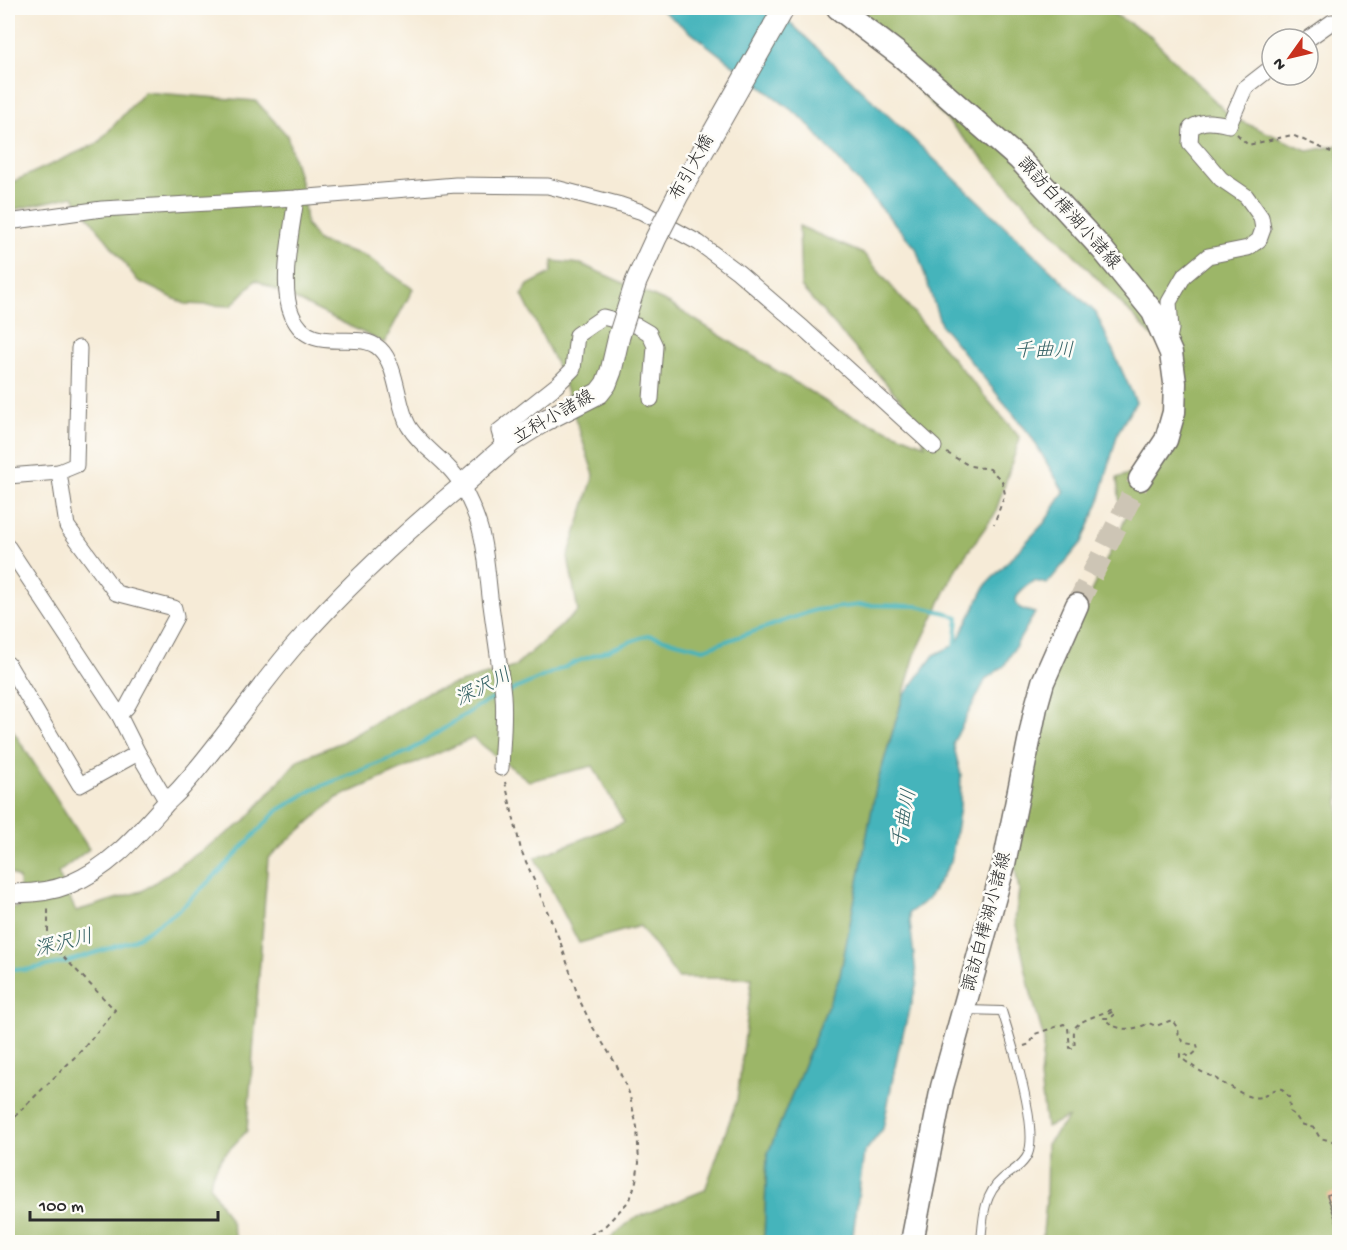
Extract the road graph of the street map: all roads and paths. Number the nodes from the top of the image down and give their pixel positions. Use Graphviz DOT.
graph roads {
  1 [pos="784,8"];
  2 [pos="837,8"];
  3 [pos="1340,22"];
  4 [pos="1320,30"];
  5 [pos="1260,76"];
  6 [pos="1229,125"];
  7 [pos="1340,156"];
  8 [pos="296,198"];
  9 [pos="8,222"];
  10 [pos="619,336"];
  11 [pos="1168,344"];
  12 [pos="78,348"];
  13 [pos="651,399"];
  14 [pos="934,447"];
  15 [pos="504,448"];
  16 [pos="59,472"];
  17 [pos="8,476"];
  18 [pos="1140,479"];
  19 [pos="462,484"];
  20 [pos="994,524"];
  21 [pos="8,550"];
  22 [pos="1077,605"];
  23 [pos="8,664"];
  24 [pos="119,715"];
  25 [pos="138,753"];
  26 [pos="501,768"];
  27 [pos="167,802"];
  28 [pos="48,890"];
  29 [pos="8,893"];
  30 [pos="965,1010"];
  31 [pos="1018,1048"];
  32 [pos="8,1123"];
  33 [pos="1340,1147"];
  34 [pos="1340,1158"];
  35 [pos="1340,1167"];
  36 [pos="1337,1215"];
  37 [pos="1340,1239"];
  38 [pos="578,1242"];
  39 [pos="912,1242"];
  40 [pos="981,1242"];
  1 -- 10 [label="main road, 布引大橋, bridge"];
  2 -- 11 [label="main road, 諏訪白樺湖小諸線"];
  3 -- 4 [label="street"];
  5 -- 6 [label="street"];
  6 -- 7 [label="path"];
  6 -- 11 [label="street"];
  8 -- 9 [label="street"];
  8 -- 14 [label="street"];
  8 -- 19 [label="street"];
  10 -- 15 [label="main road, 立科小諸線"];
  11 -- 18 [label="main road, 諏訪白樺湖小諸線"];
  12 -- 16 [label="street"];
  13 -- 15 [label="street"];
  14 -- 20 [label="path"];
  15 -- 19 [label="main road, 立科小諸線"];
  16 -- 17 [label="street"];
  16 -- 24 [label="street"];
  19 -- 26 [label="street"];
  19 -- 27 [label="street"];
  21 -- 24 [label="street"];
  22 -- 30 [label="main road, 諏訪白樺湖小諸線"];
  23 -- 25 [label="street"];
  24 -- 25 [label="street"];
  25 -- 27 [label="street"];
  26 -- 38 [label="path"];
  27 -- 28 [label="street"];
  28 -- 29 [label="street"];
  28 -- 32 [label="path"];
  30 -- 39 [label="main road, 諏訪白樺湖小諸線"];
  30 -- 40 [label="lane"];
  31 -- 33 [label="path"];
  34 -- 35 [label="path"];
  36 -- 37 [label="path"];
}
